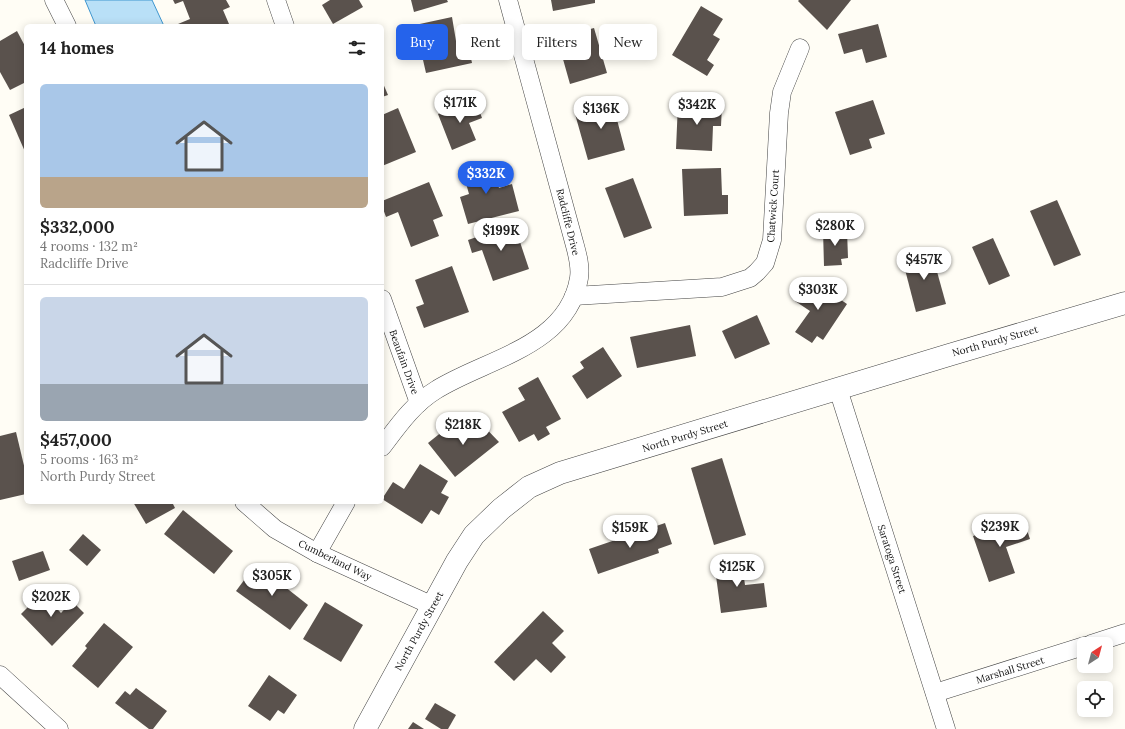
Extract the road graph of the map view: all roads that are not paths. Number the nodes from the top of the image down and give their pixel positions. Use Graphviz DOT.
graph roads {
  1 [pos="54,0"];
  2 [pos="276,0"];
  3 [pos="508,0"];
  4 [pos="66,24"];
  5 [pos="284,24"];
  6 [pos="800,48"];
  7 [pos="574,296"];
  8 [pos="1125,303"];
  9 [pos="384,305"];
  10 [pos="838,389"];
  11 [pos="419,403"];
  12 [pos="384,444"];
  13 [pos="246,504"];
  14 [pos="345,504"];
  15 [pos="318,553"];
  16 [pos="433,606"];
  17 [pos="1125,633"];
  18 [pos="1113,637"];
  19 [pos="1077,648"];
  20 [pos="0,675"];
  21 [pos="935,693"];
  22 [pos="59,729"];
  23 [pos="365,729"];
  24 [pos="946,729"];
  1 -- 4 [label="street"];
  2 -- 5 [label="street"];
  3 -- 7 [label="street, Radcliffe Drive"];
  6 -- 7 [label="street, Chatwick Court"];
  7 -- 11 [label="street, Radcliffe Drive"];
  8 -- 10 [label="street, North Purdy Street"];
  9 -- 11 [label="street, Beaufain Drive"];
  10 -- 16 [label="street, North Purdy Street"];
  10 -- 21 [label="street, Saratoga Street"];
  11 -- 12 [label="street, Radcliffe Drive"];
  13 -- 15 [label="street, Cumberland Way"];
  14 -- 15 [label="street"];
  15 -- 16 [label="street, Cumberland Way"];
  16 -- 23 [label="street, North Purdy Street"];
  17 -- 18 [label="street"];
  19 -- 21 [label="street, Marshall Street"];
  20 -- 22 [label="street"];
  21 -- 24 [label="street, Saratoga Street"];
}
